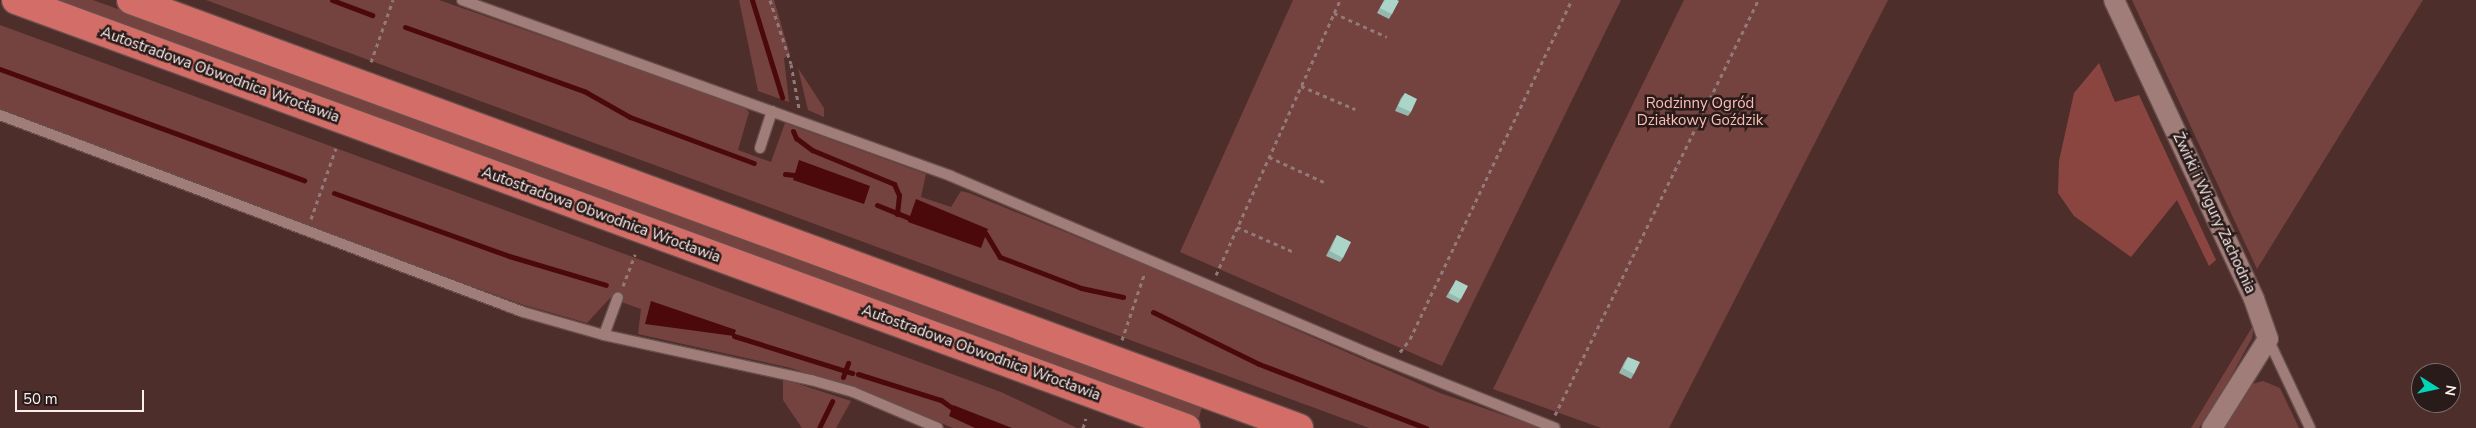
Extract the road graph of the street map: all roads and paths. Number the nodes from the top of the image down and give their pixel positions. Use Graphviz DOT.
graph roads {
  1 [pos="16,0"];
  2 [pos="132,0"];
  3 [pos="393,0"];
  4 [pos="462,0"];
  5 [pos="770,0"];
  6 [pos="1340,0"];
  7 [pos="1572,0"];
  8 [pos="1758,0"];
  9 [pos="2114,0"];
  10 [pos="1334,13"];
  11 [pos="1387,37"];
  12 [pos="371,62"];
  13 [pos="1302,86"];
  14 [pos="1355,109"];
  15 [pos="772,111"];
  16 [pos="0,115"];
  17 [pos="797,119"];
  18 [pos="336,148"];
  19 [pos="760,148"];
  20 [pos="1269,157"];
  21 [pos="1326,183"];
  22 [pos="1237,227"];
  23 [pos="306,231"];
  24 [pos="1292,251"];
  25 [pos="635,254"];
  26 [pos="1150,260"];
  27 [pos="1218,269"];
  28 [pos="618,297"];
  29 [pos="604,335"];
  30 [pos="2268,339"];
  31 [pos="1122,340"];
  32 [pos="1402,348"];
  33 [pos="1557,412"];
  34 [pos="1086,418"];
  35 [pos="938,428"];
  36 [pos="1083,428"];
  37 [pos="1186,428"];
  38 [pos="1299,428"];
  39 [pos="1555,428"];
  40 [pos="2212,428"];
  41 [pos="2310,428"];
  1 -- 37 [label="highway, Autostradowa Obwodnica Wrocławia"];
  2 -- 38 [label="highway"];
  3 -- 12 [label="path"];
  4 -- 15 [label="lane"];
  5 -- 17 [label="path"];
  6 -- 10 [label="path"];
  7 -- 32 [label="path"];
  8 -- 33 [label="path"];
  9 -- 30 [label="street, Żwirki i Wigury Zachodnia"];
  10 -- 11 [label="path"];
  10 -- 13 [label="path"];
  13 -- 14 [label="path"];
  13 -- 20 [label="path"];
  15 -- 17 [label="lane"];
  15 -- 19 [label="lane"];
  16 -- 23 [label="lane"];
  17 -- 26 [label="lane"];
  18 -- 23 [label="path"];
  20 -- 21 [label="path"];
  20 -- 22 [label="path"];
  22 -- 24 [label="path"];
  22 -- 27 [label="path"];
  23 -- 29 [label="lane"];
  25 -- 28 [label="path"];
  26 -- 31 [label="path"];
  26 -- 39 [label="lane"];
  28 -- 29 [label="lane"];
  29 -- 35 [label="lane"];
  30 -- 40 [label="street"];
  30 -- 41 [label="lane, Żwirki i Wigury Zachodnia"];
  34 -- 36 [label="path"];
}
